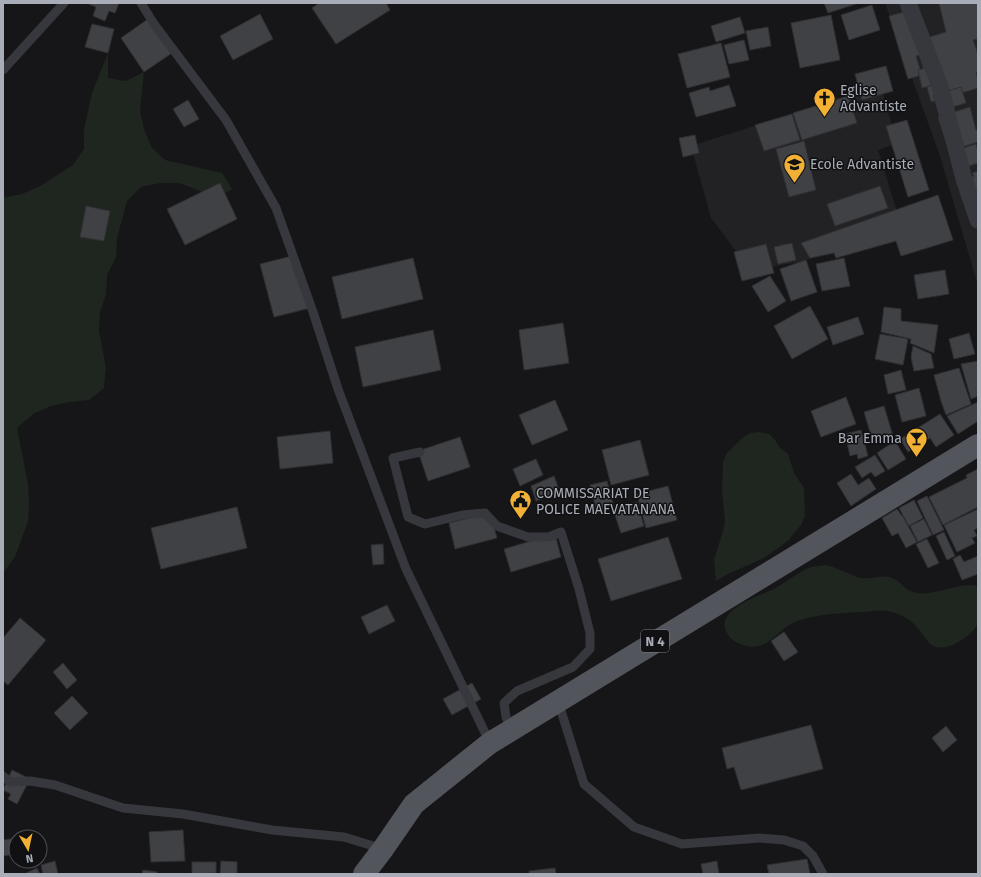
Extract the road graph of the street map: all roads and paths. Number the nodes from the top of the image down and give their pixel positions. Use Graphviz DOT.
graph roads {
  1 [pos="64,3"];
  2 [pos="141,3"];
  3 [pos="908,3"];
  4 [pos="3,70"];
  5 [pos="978,220"];
  6 [pos="978,445"];
  7 [pos="420,452"];
  8 [pos="558,700"];
  9 [pos="512,730"];
  10 [pos="490,743"];
  11 [pos="3,776"];
  12 [pos="383,849"];
  13 [pos="364,874"];
  14 [pos="823,874"];
  1 -- 4 [label="lane"];
  2 -- 10 [label="lane"];
  3 -- 5 [label="street"];
  6 -- 8 [label="main road, N 4"];
  7 -- 9 [label="lane"];
  8 -- 9 [label="main road, N 4"];
  8 -- 14 [label="lane"];
  9 -- 10 [label="main road, N 4"];
  10 -- 12 [label="main road, N 4"];
  11 -- 12 [label="lane"];
  12 -- 13 [label="main road, N 4"];
}
